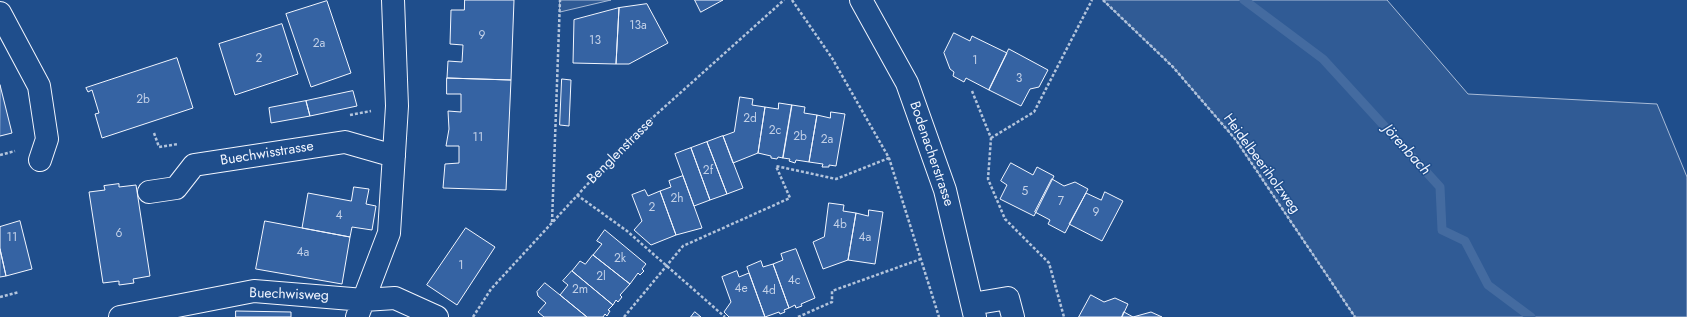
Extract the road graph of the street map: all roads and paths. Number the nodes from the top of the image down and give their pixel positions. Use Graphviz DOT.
graph roads {
  1 [pos="393,0"];
  2 [pos="560,0"];
  3 [pos="784,0"];
  4 [pos="792,0"];
  5 [pos="861,0"];
  6 [pos="1092,0"];
  7 [pos="1103,0"];
  8 [pos="0,13"];
  9 [pos="972,91"];
  10 [pos="992,138"];
  11 [pos="394,156"];
  12 [pos="889,158"];
  13 [pos="40,160"];
  14 [pos="149,192"];
  15 [pos="577,195"];
  16 [pos="552,223"];
  17 [pos="921,259"];
  18 [pos="666,266"];
  19 [pos="19,292"];
  20 [pos="0,297"];
  21 [pos="361,308"];
  22 [pos="974,311"];
  23 [pos="120,317"];
  24 [pos="437,317"];
  25 [pos="473,317"];
  26 [pos="624,317"];
  27 [pos="725,317"];
  28 [pos="798,317"];
  29 [pos="939,317"];
  30 [pos="1013,317"];
  31 [pos="1064,317"];
  32 [pos="1355,317"];
  1 -- 11 [label="street"];
  2 -- 16 [label="path"];
  3 -- 15 [label="path, Benglenstrasse"];
  4 -- 12 [label="path"];
  5 -- 22 [label="street, Bodenacherstrasse"];
  6 -- 10 [label="path"];
  7 -- 32 [label="path, Heidelbeeriholzweg"];
  8 -- 13 [label="street"];
  9 -- 10 [label="path"];
  10 -- 31 [label="path"];
  11 -- 14 [label="street, Buechwisstrasse"];
  11 -- 21 [label="street"];
  12 -- 17 [label="path"];
  12 -- 18 [label="path"];
  15 -- 16 [label="path, Benglenstrasse"];
  15 -- 18 [label="path"];
  16 -- 25 [label="path, Benglenstrasse"];
  17 -- 28 [label="path"];
  17 -- 29 [label="path"];
  18 -- 26 [label="path"];
  18 -- 27 [label="path"];
  19 -- 20 [label="path"];
  21 -- 23 [label="street, Buechwisweg"];
  21 -- 24 [label="street"];
  22 -- 30 [label="street"];
}
